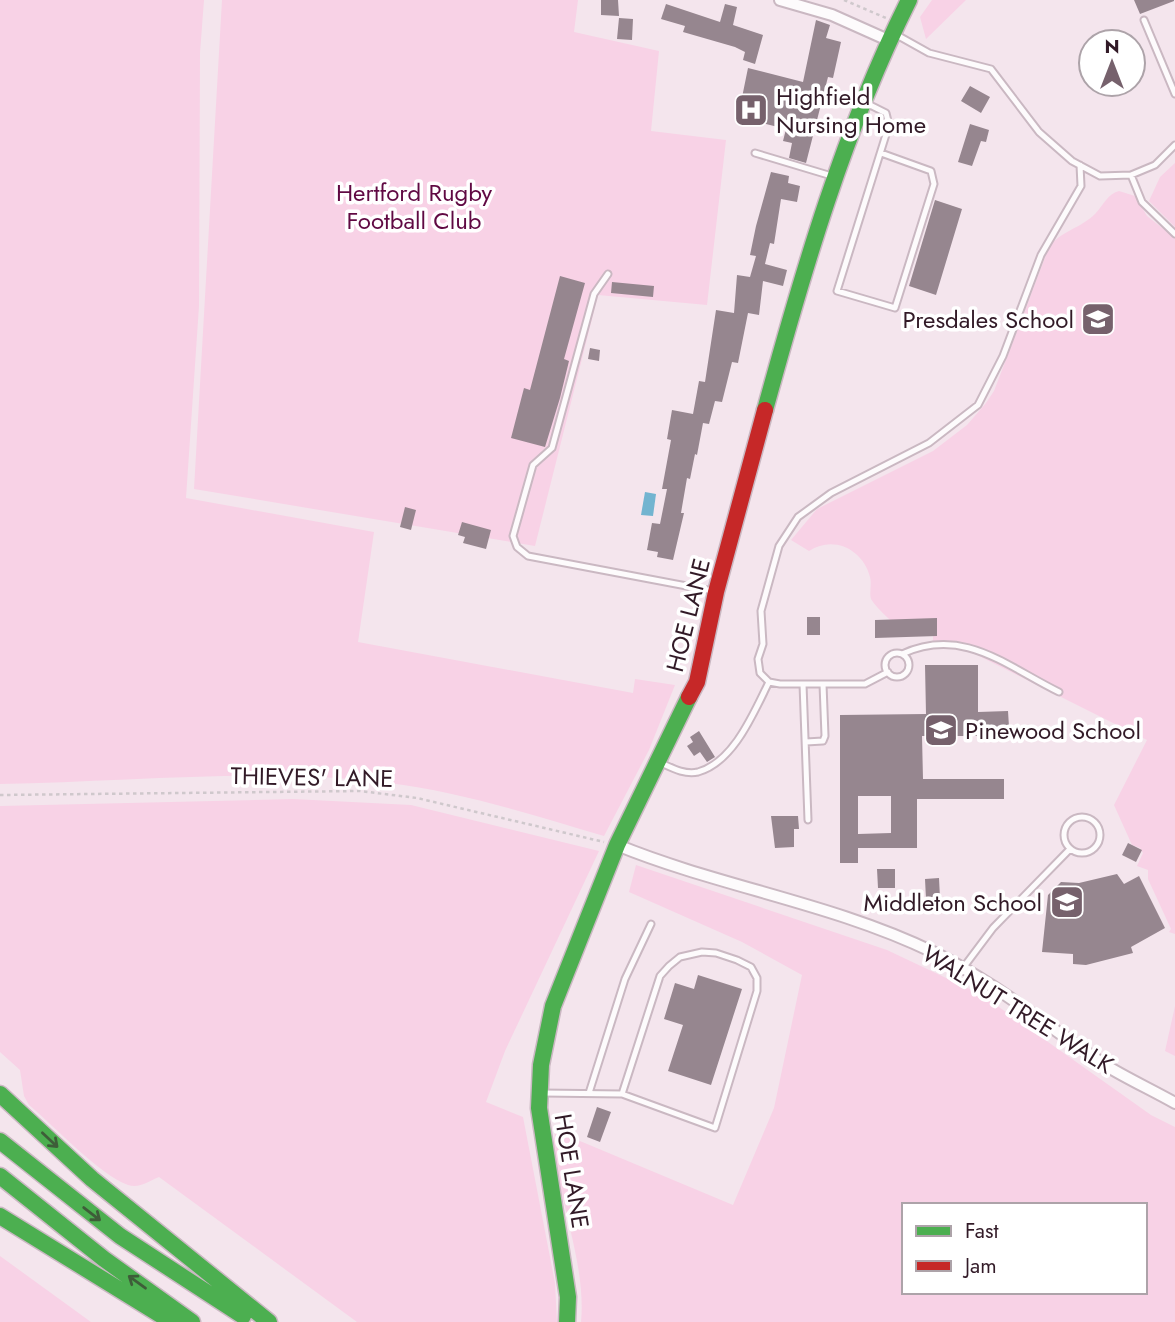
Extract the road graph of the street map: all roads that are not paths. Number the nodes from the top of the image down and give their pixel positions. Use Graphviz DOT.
graph roads {
  1 [pos="780,0"];
  2 [pos="909,0"];
  3 [pos="1144,20"];
  4 [pos="892,32"];
  5 [pos="1175,94"];
  6 [pos="863,101"];
  7 [pos="1175,145"];
  8 [pos="755,153"];
  9 [pos="881,153"];
  10 [pos="1080,165"];
  11 [pos="1131,175"];
  12 [pos="835,177"];
  13 [pos="1175,234"];
  14 [pos="608,274"];
  15 [pos="716,592"];
  16 [pos="902,654"];
  17 [pos="888,672"];
  18 [pos="769,682"];
  19 [pos="803,684"];
  20 [pos="823,684"];
  21 [pos="1059,692"];
  22 [pos="806,742"];
  23 [pos="658,762"];
  24 [pos="808,820"];
  25 [pos="617,845"];
  26 [pos="1070,849"];
  27 [pos="651,924"];
  28 [pos="963,968"];
  29 [pos="539,1093"];
  30 [pos="589,1093"];
  31 [pos="0,1094"];
  32 [pos="622,1094"];
  33 [pos="1175,1103"];
  34 [pos="0,1141"];
  35 [pos="0,1176"];
  36 [pos="0,1216"];
  37 [pos="172,1322"];
  38 [pos="192,1322"];
  39 [pos="253,1322"];
  40 [pos="269,1322"];
  41 [pos="567,1322"];
  1 -- 4 [label="street"];
  2 -- 4 [label="main road, HOE LANE"];
  3 -- 5 [label="lane"];
  4 -- 6 [label="main road, HOE LANE"];
  4 -- 10 [label="lane"];
  6 -- 9 [label="lane"];
  6 -- 12 [label="main road, HOE LANE"];
  7 -- 11 [label="lane"];
  8 -- 12 [label="lane"];
  9 -- 9 [label="lane"];
  10 -- 11 [label="lane"];
  10 -- 18 [label="lane"];
  11 -- 13 [label="lane"];
  12 -- 15 [label="main road, HOE LANE"];
  14 -- 15 [label="lane"];
  15 -- 23 [label="main road, HOE LANE"];
  16 -- 17 [label="lane"];
  16 -- 17 [label="lane"];
  16 -- 21 [label="lane"];
  17 -- 20 [label="lane"];
  18 -- 19 [label="lane"];
  18 -- 23 [label="lane"];
  19 -- 20 [label="lane"];
  19 -- 22 [label="lane"];
  20 -- 22 [label="lane"];
  22 -- 24 [label="lane"];
  23 -- 25 [label="main road, HOE LANE"];
  25 -- 28 [label="street, WALNUT TREE WALK"];
  25 -- 29 [label="main road, HOE LANE"];
  26 -- 26 [label="lane"];
  26 -- 28 [label="lane"];
  27 -- 30 [label="lane"];
  28 -- 33 [label="street, WALNUT TREE WALK"];
  29 -- 30 [label="lane"];
  29 -- 41 [label="main road, HOE LANE"];
  30 -- 32 [label="lane"];
  31 -- 40 [label="main road, one-way"];
  32 -- 32 [label="lane"];
  34 -- 39 [label="main road, one-way"];
  38 -- 35 [label="main road, one-way"];
  36 -- 37 [label="main road"];
}
